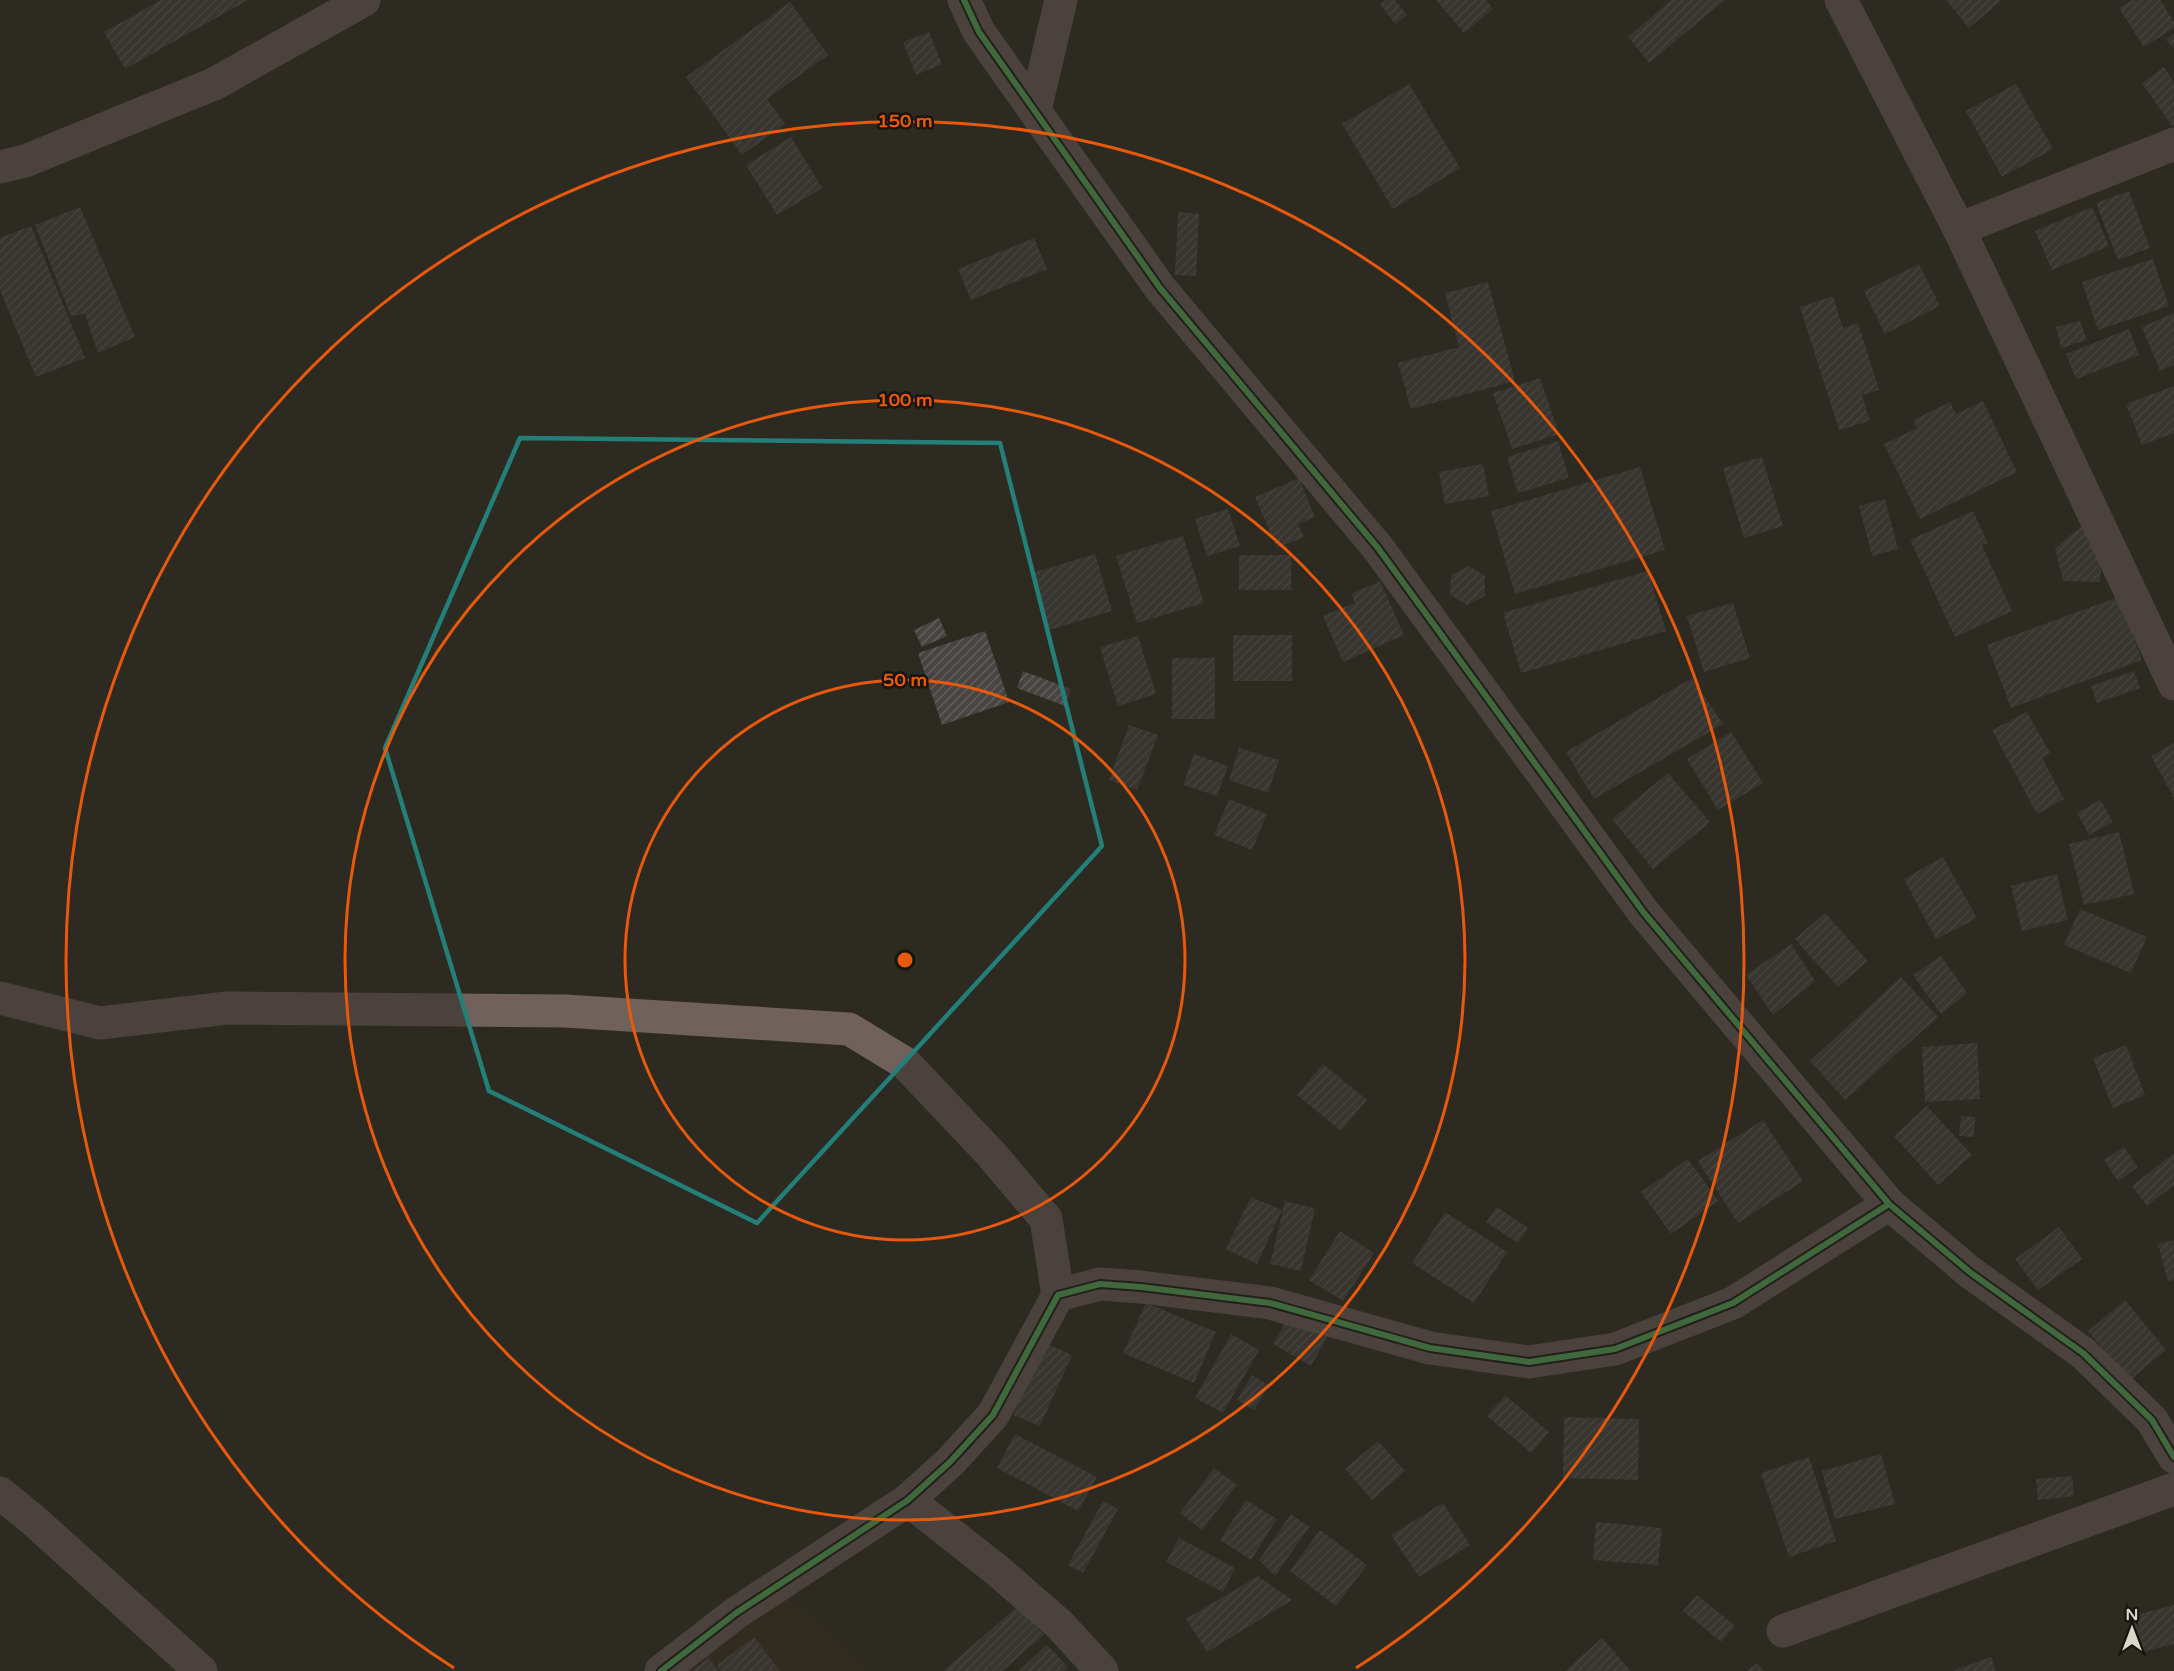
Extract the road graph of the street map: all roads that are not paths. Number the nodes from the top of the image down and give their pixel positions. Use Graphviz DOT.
graph roads {
  1 [pos="364,0"];
  2 [pos="964,0"];
  3 [pos="1061,0"];
  4 [pos="1841,0"];
  5 [pos="1035,110"];
  6 [pos="2174,144"];
  7 [pos="0,167"];
  8 [pos="1959,229"];
  9 [pos="2174,684"];
  10 [pos="0,998"];
  11 [pos="1889,1204"];
  12 [pos="1058,1295"];
  13 [pos="2174,1456"];
  14 [pos="2174,1489"];
  15 [pos="0,1493"];
  16 [pos="908,1500"];
  17 [pos="1783,1631"];
  18 [pos="201,1671"];
  19 [pos="661,1671"];
  20 [pos="1102,1671"];
  1 -- 7 [label="street"];
  2 -- 5 [label="street"];
  3 -- 5 [label="street"];
  4 -- 8 [label="street"];
  5 -- 11 [label="street"];
  6 -- 8 [label="street"];
  8 -- 9 [label="street"];
  10 -- 12 [label="street"];
  11 -- 12 [label="street"];
  11 -- 13 [label="street"];
  12 -- 16 [label="street"];
  14 -- 17 [label="street"];
  15 -- 18 [label="street"];
  16 -- 19 [label="street"];
  16 -- 20 [label="street"];
}
